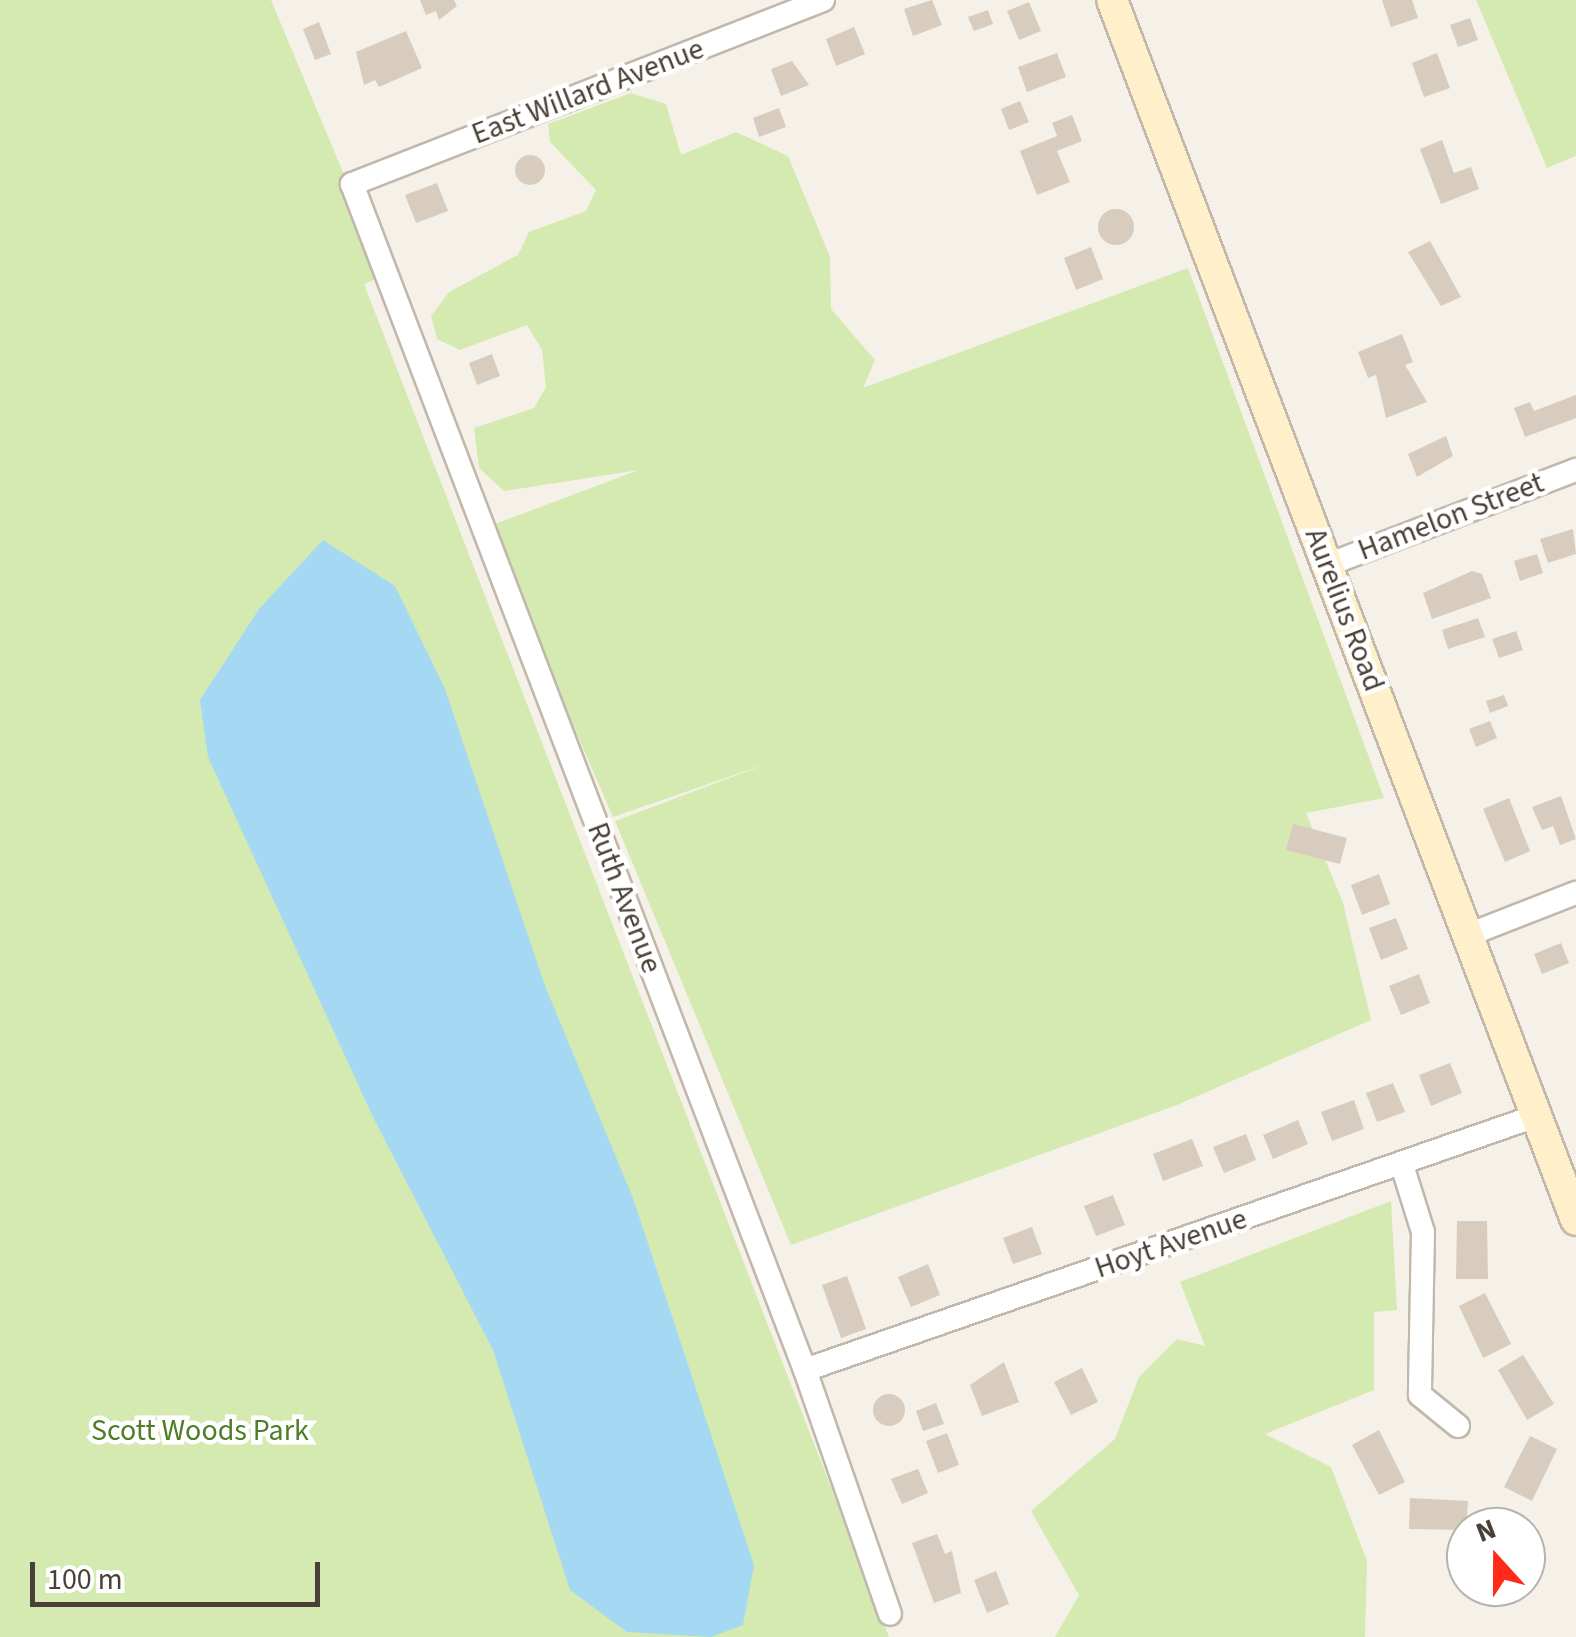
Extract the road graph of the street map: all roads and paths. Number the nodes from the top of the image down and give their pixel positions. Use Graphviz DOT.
graph roads {
  1 [pos="823,0"];
  2 [pos="1112,0"];
  3 [pos="352,184"];
  4 [pos="1576,470"];
  5 [pos="1327,565"];
  6 [pos="1576,893"];
  7 [pos="1468,934"];
  8 [pos="1536,1116"];
  9 [pos="1402,1165"];
  10 [pos="1576,1220"];
  11 [pos="805,1370"];
  12 [pos="1458,1426"];
  13 [pos="890,1614"];
  1 -- 3 [label="street, East Willard Avenue"];
  2 -- 5 [label="street, Aurelius Road"];
  3 -- 11 [label="street, Ruth Avenue"];
  4 -- 5 [label="street, Hamelon Street"];
  5 -- 7 [label="street, Aurelius Road"];
  6 -- 7 [label="street"];
  7 -- 8 [label="street, Aurelius Road"];
  8 -- 9 [label="street, Hoyt Avenue"];
  8 -- 10 [label="street, Aurelius Road"];
  9 -- 11 [label="street, Hoyt Avenue"];
  9 -- 12 [label="street"];
  11 -- 13 [label="street, Ruth Avenue"];
}
